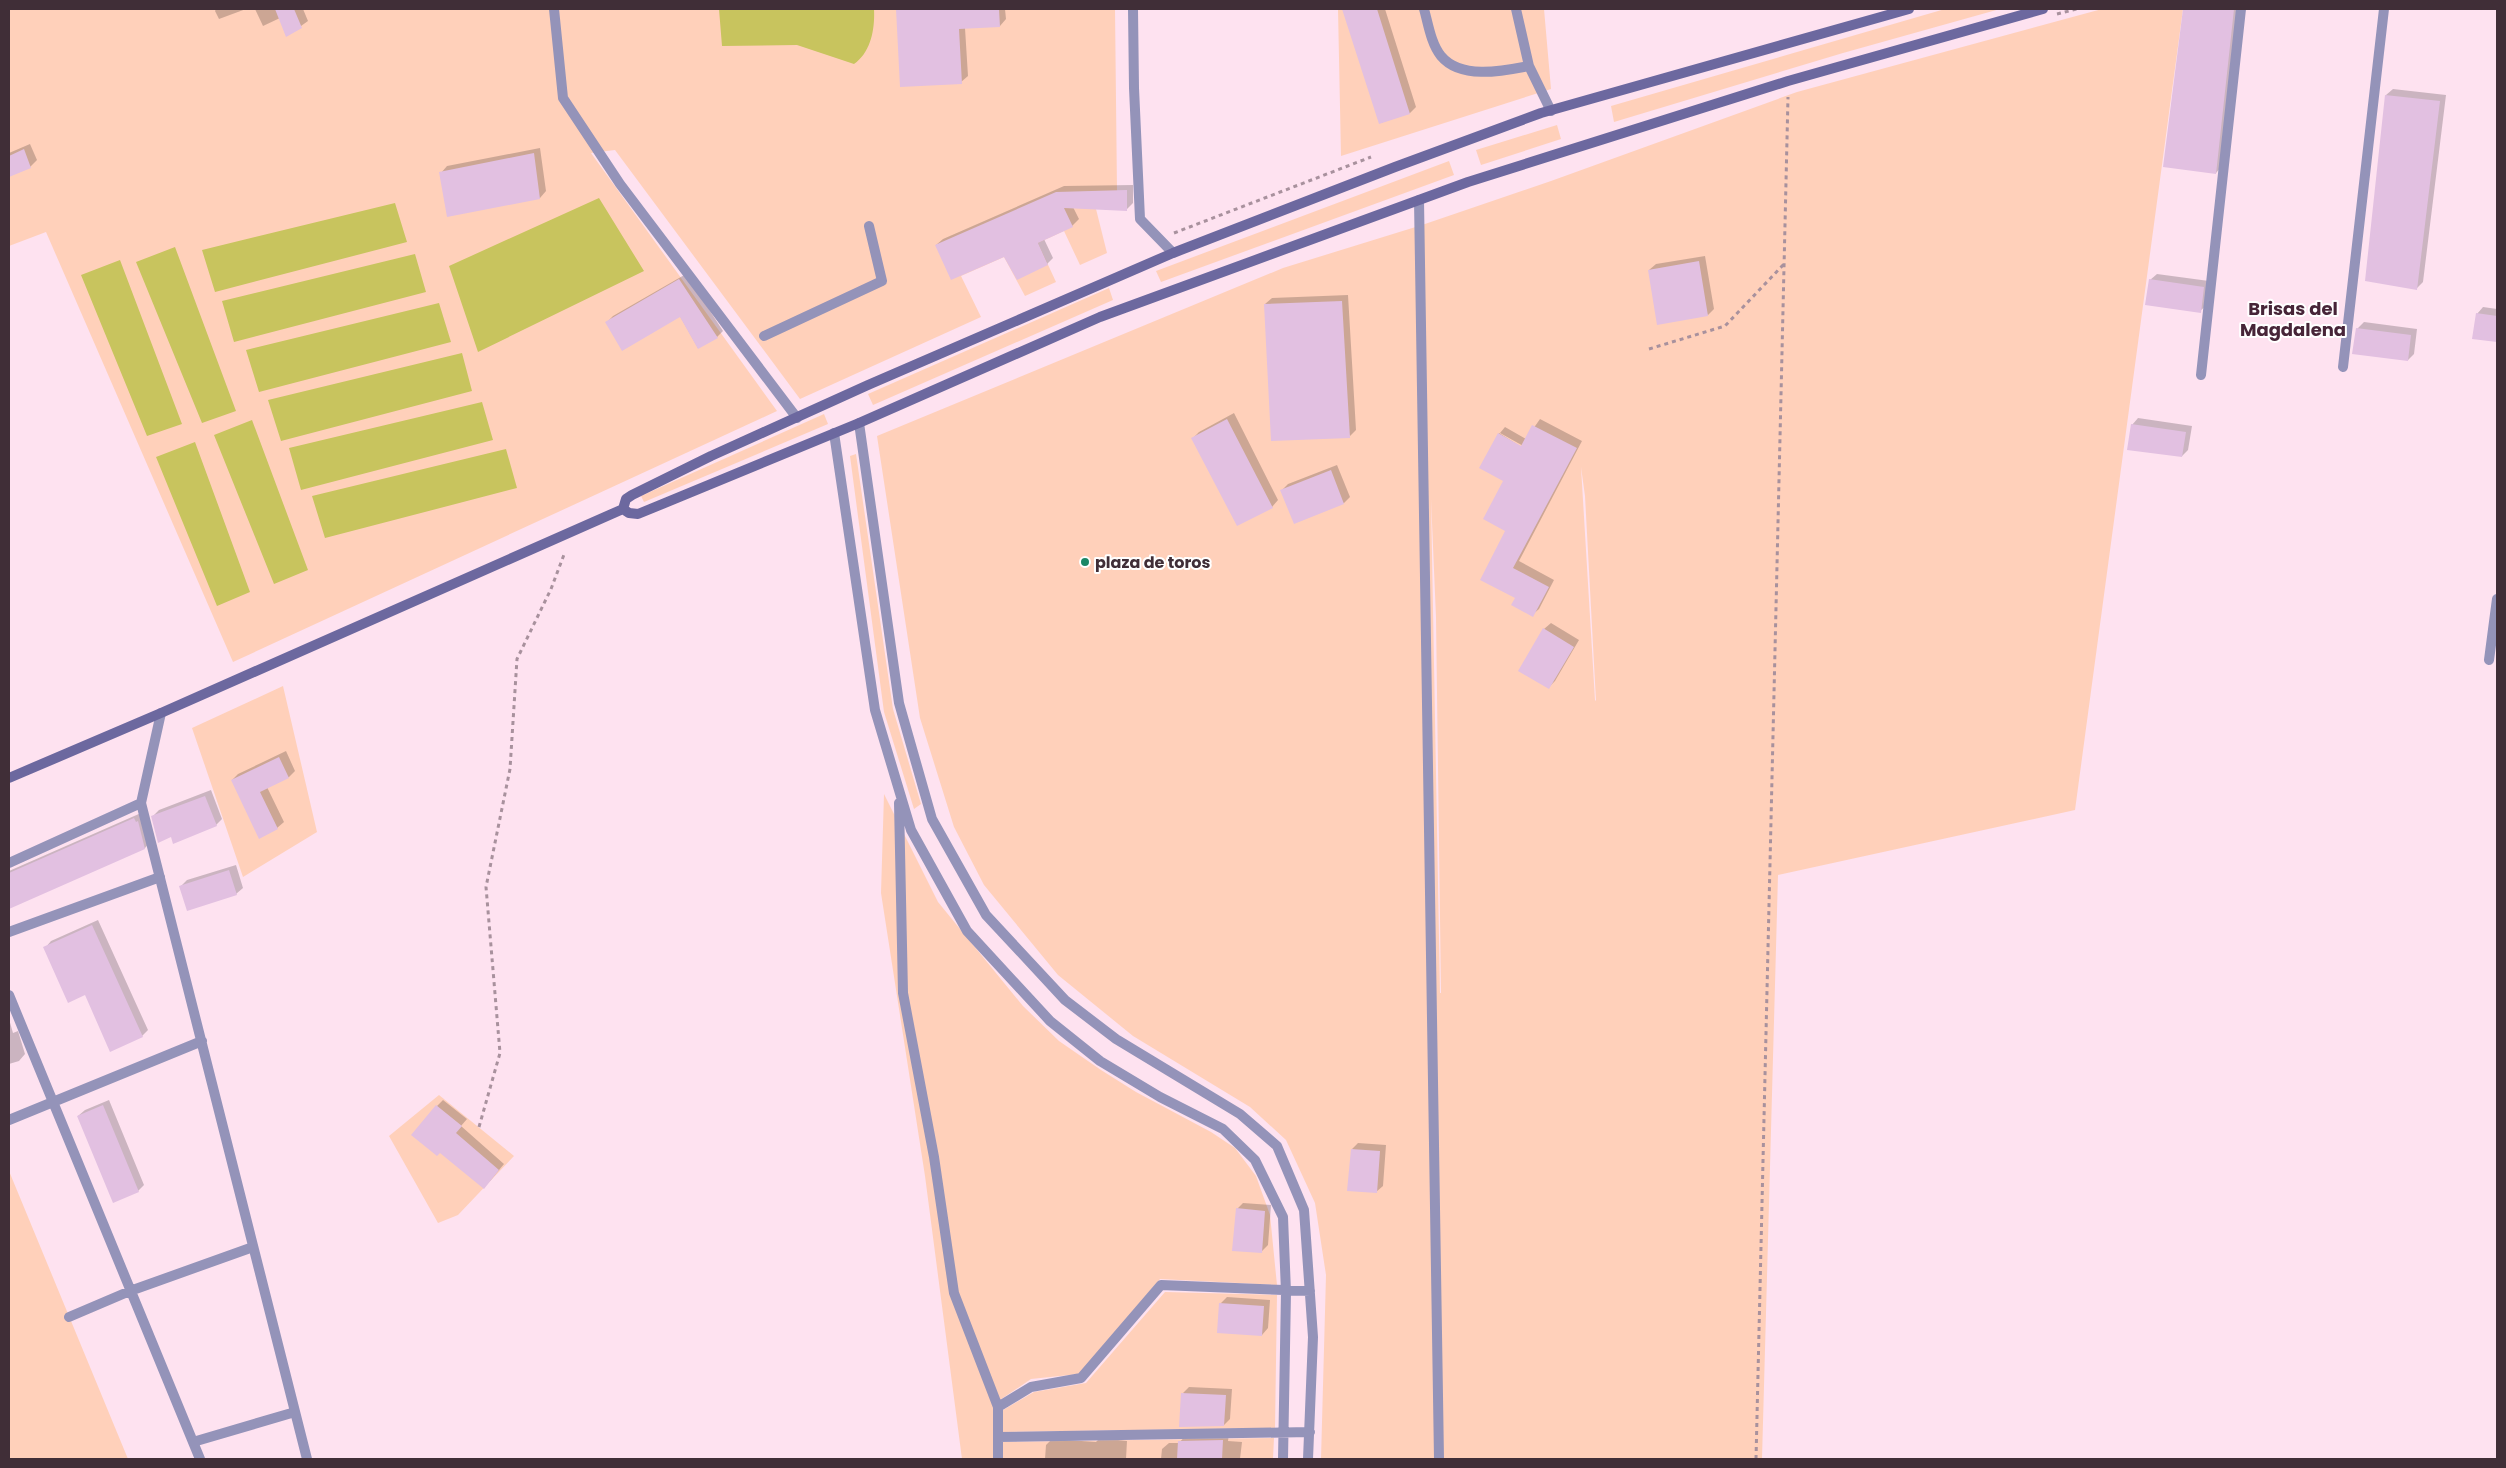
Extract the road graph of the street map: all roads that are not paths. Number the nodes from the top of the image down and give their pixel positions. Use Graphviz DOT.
graph roads {
  1 [pos="554,9"];
  2 [pos="1134,9"];
  3 [pos="1424,9"];
  4 [pos="1516,9"];
  5 [pos="1908,9"];
  6 [pos="2241,9"];
  7 [pos="2384,9"];
  8 [pos="2046,13"];
  9 [pos="1529,66"];
  10 [pos="1551,111"];
  11 [pos="1419,200"];
  12 [pos="869,226"];
  13 [pos="1173,253"];
  14 [pos="764,336"];
  15 [pos="2343,367"];
  16 [pos="2201,376"];
  17 [pos="797,418"];
  18 [pos="860,423"];
  19 [pos="834,433"];
  20 [pos="623,509"];
  21 [pos="2497,599"];
  22 [pos="2489,660"];
  23 [pos="161,714"];
  24 [pos="9,778"];
  25 [pos="900,793"];
  26 [pos="142,803"];
  27 [pos="9,862"];
  28 [pos="160,877"];
  29 [pos="9,932"];
  30 [pos="9,995"];
  31 [pos="202,1041"];
  32 [pos="53,1102"];
  33 [pos="9,1120"];
  34 [pos="253,1247"];
  35 [pos="130,1290"];
  36 [pos="1286,1292"];
  37 [pos="1310,1292"];
  38 [pos="69,1317"];
  39 [pos="998,1407"];
  40 [pos="295,1412"];
  41 [pos="1310,1432"];
  42 [pos="1284,1433"];
  43 [pos="998,1437"];
  44 [pos="193,1442"];
  45 [pos="200,1459"];
  46 [pos="307,1459"];
  47 [pos="998,1459"];
  48 [pos="1283,1459"];
  49 [pos="1308,1459"];
  50 [pos="1439,1459"];
  1 -- 17 [label="street"];
  2 -- 13 [label="street"];
  3 -- 9 [label="street"];
  4 -- 9 [label="street"];
  5 -- 10 [label="main road"];
  6 -- 16 [label="street"];
  7 -- 15 [label="street"];
  8 -- 11 [label="main road"];
  9 -- 10 [label="street"];
  10 -- 13 [label="main road"];
  11 -- 18 [label="main road"];
  11 -- 50 [label="street"];
  12 -- 14 [label="street"];
  13 -- 17 [label="main road"];
  17 -- 20 [label="main road"];
  18 -- 19 [label="main road"];
  18 -- 37 [label="street"];
  19 -- 20 [label="main road"];
  19 -- 25 [label="street"];
  20 -- 23 [label="main road"];
  21 -- 22 [label="street"];
  23 -- 24 [label="main road"];
  23 -- 26 [label="street"];
  25 -- 36 [label="street"];
  25 -- 39 [label="street"];
  26 -- 27 [label="street"];
  26 -- 28 [label="street"];
  28 -- 29 [label="street"];
  28 -- 31 [label="street"];
  30 -- 32 [label="street"];
  31 -- 32 [label="street"];
  31 -- 34 [label="street"];
  32 -- 33 [label="street"];
  32 -- 35 [label="street"];
  34 -- 35 [label="street"];
  34 -- 40 [label="street"];
  35 -- 38 [label="street"];
  35 -- 44 [label="street"];
  36 -- 37 [label="street"];
  36 -- 39 [label="street"];
  36 -- 42 [label="street"];
  37 -- 41 [label="street"];
  39 -- 43 [label="street"];
  40 -- 44 [label="street"];
  40 -- 46 [label="street"];
  41 -- 42 [label="street"];
  41 -- 49 [label="street"];
  42 -- 43 [label="street"];
  42 -- 48 [label="street"];
  43 -- 47 [label="street"];
  44 -- 45 [label="street"];
}
